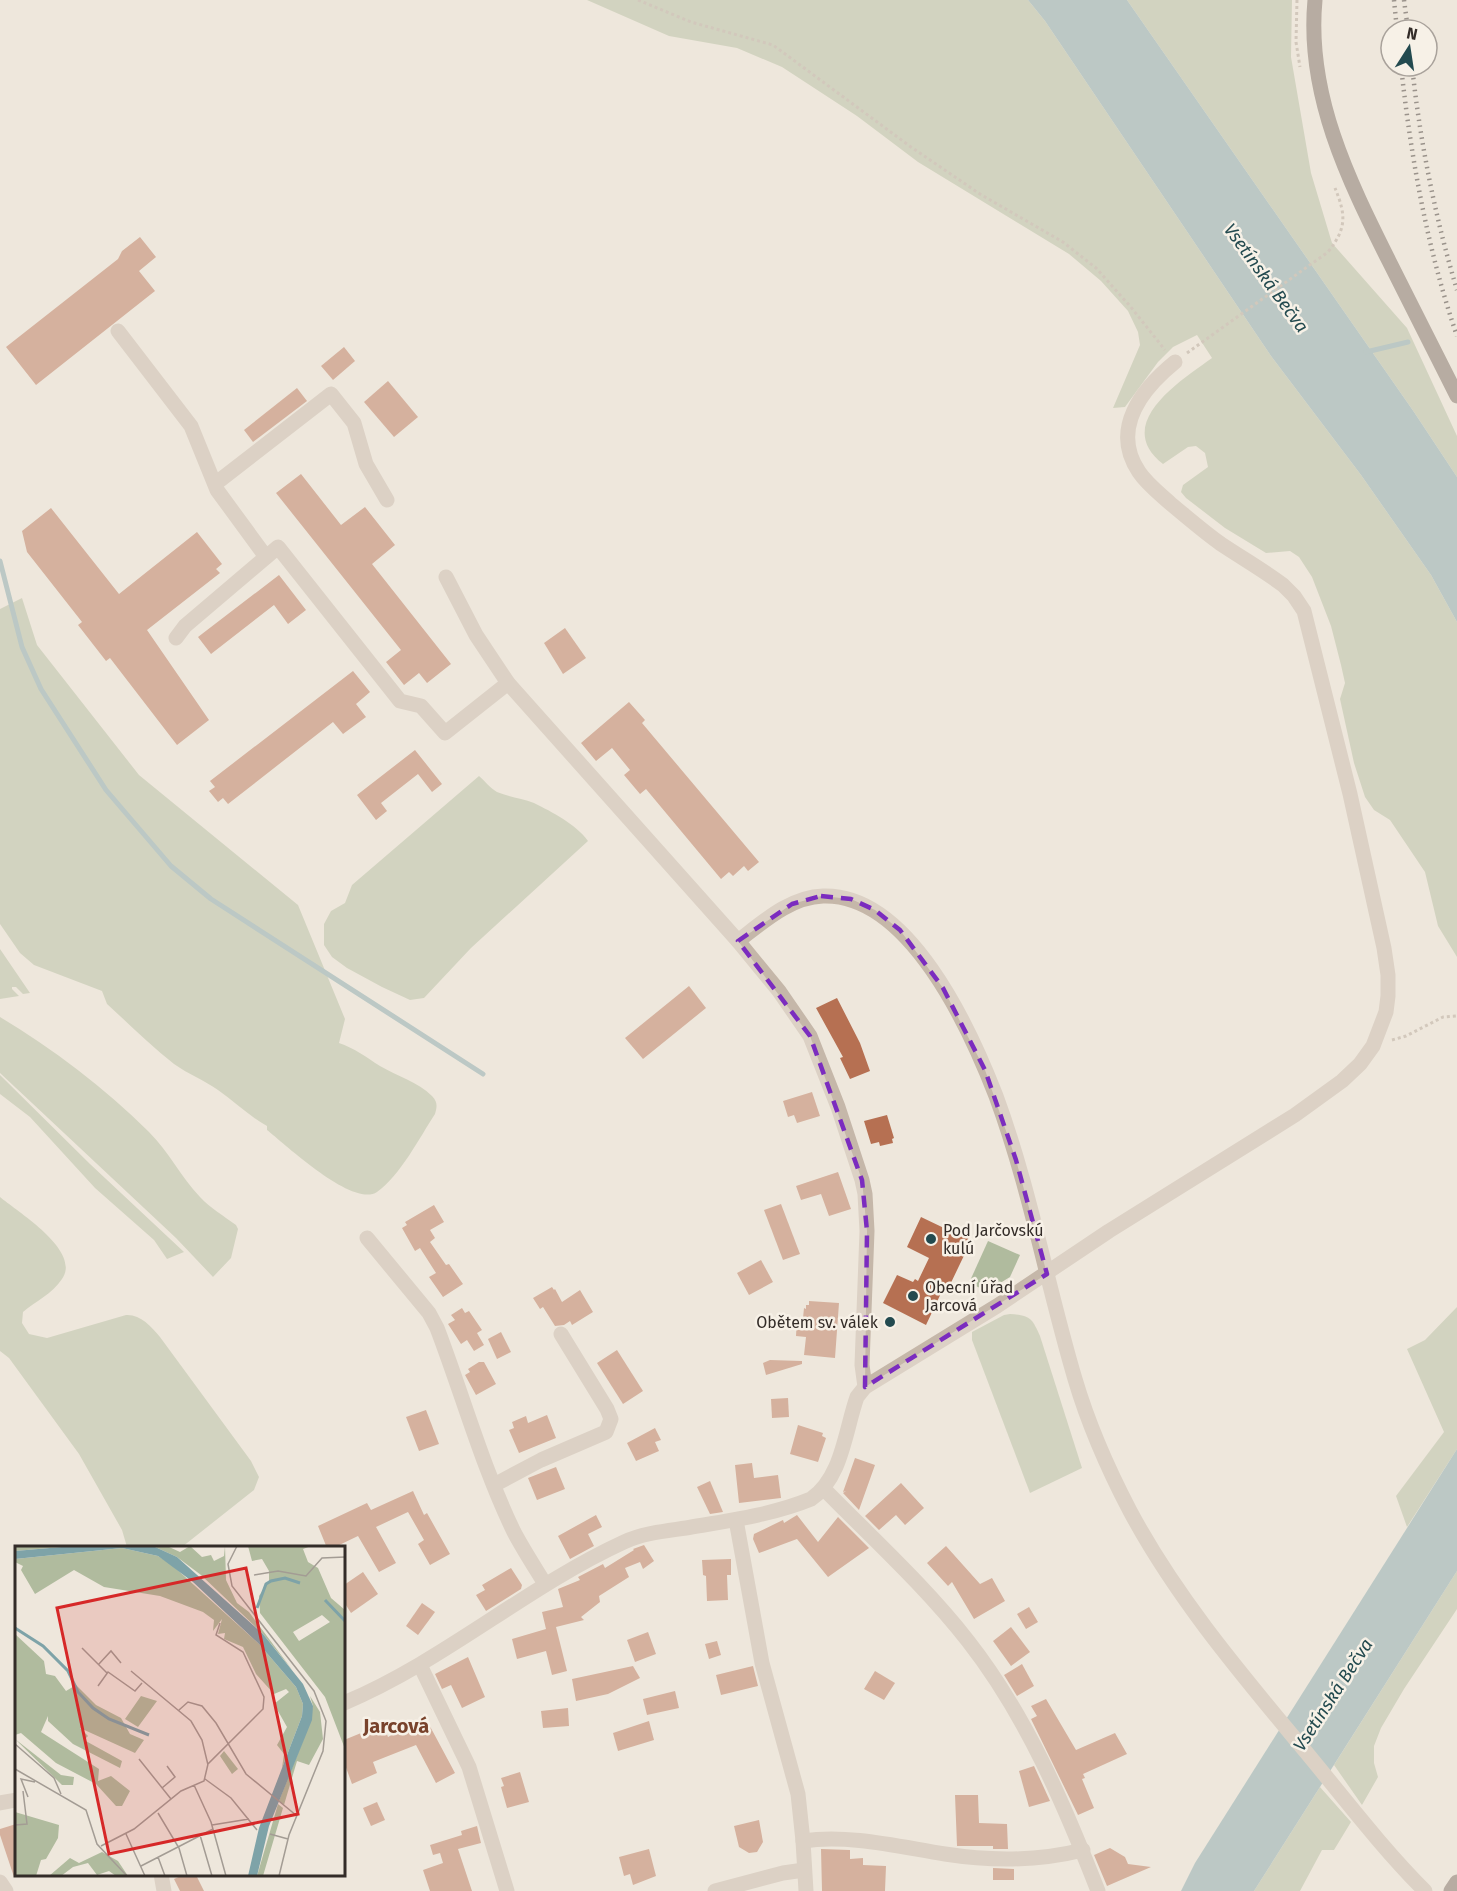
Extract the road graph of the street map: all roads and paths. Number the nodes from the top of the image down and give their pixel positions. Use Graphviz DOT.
graph roads {
  1 [pos="638,0"];
  2 [pos="1315,0"];
  3 [pos="1342,229"];
  4 [pos="118,331"];
  5 [pos="1175,362"];
  6 [pos="1457,396"];
  7 [pos="215,484"];
  8 [pos="387,500"];
  9 [pos="266,557"];
  10 [pos="446,577"];
  11 [pos="176,638"];
  12 [pos="508,683"];
  13 [pos="738,941"];
  14 [pos="1457,1016"];
  15 [pos="1373,1046"];
  16 [pos="367,1238"];
  17 [pos="1047,1274"];
  18 [pos="561,1334"];
  19 [pos="865,1387"];
  20 [pos="494,1485"];
  21 [pos="824,1489"];
  22 [pos="736,1520"];
  23 [pos="545,1584"];
  24 [pos="420,1665"];
  25 [pos="345,1702"];
  26 [pos="15,1800"];
  27 [pos="0,1803"];
  28 [pos="803,1841"];
  29 [pos="1083,1850"];
  30 [pos="804,1870"];
  31 [pos="161,1876"];
  32 [pos="0,1882"];
  33 [pos="1457,1882"];
  34 [pos="6,1891"];
  35 [pos="164,1891"];
  36 [pos="507,1891"];
  37 [pos="715,1891"];
  38 [pos="806,1891"];
  39 [pos="1098,1891"];
  40 [pos="1425,1891"];
  41 [pos="1451,1891"];
  1 -- 5 [label="path"];
  2 -- 6 [label="main road"];
  3 -- 5 [label="path"];
  4 -- 7 [label="street"];
  5 -- 15 [label="street"];
  7 -- 8 [label="street"];
  7 -- 9 [label="street"];
  9 -- 11 [label="street"];
  9 -- 12 [label="street"];
  10 -- 12 [label="street"];
  12 -- 13 [label="street"];
  13 -- 17 [label="street"];
  13 -- 19 [label="street"];
  14 -- 15 [label="path"];
  15 -- 17 [label="street"];
  16 -- 20 [label="street"];
  17 -- 19 [label="street"];
  17 -- 40 [label="street"];
  18 -- 20 [label="street"];
  19 -- 21 [label="street"];
  20 -- 23 [label="street"];
  21 -- 22 [label="street"];
  21 -- 29 [label="street"];
  22 -- 23 [label="street"];
  22 -- 28 [label="street"];
  23 -- 24 [label="street"];
  24 -- 25 [label="street"];
  24 -- 36 [label="street"];
  26 -- 27 [label="street"];
  28 -- 29 [label="street"];
  28 -- 30 [label="street"];
  29 -- 39 [label="street"];
  30 -- 37 [label="street"];
  30 -- 38 [label="street"];
  31 -- 35 [label="street"];
  32 -- 34 [label="street"];
  33 -- 41 [label="main road"];
}
